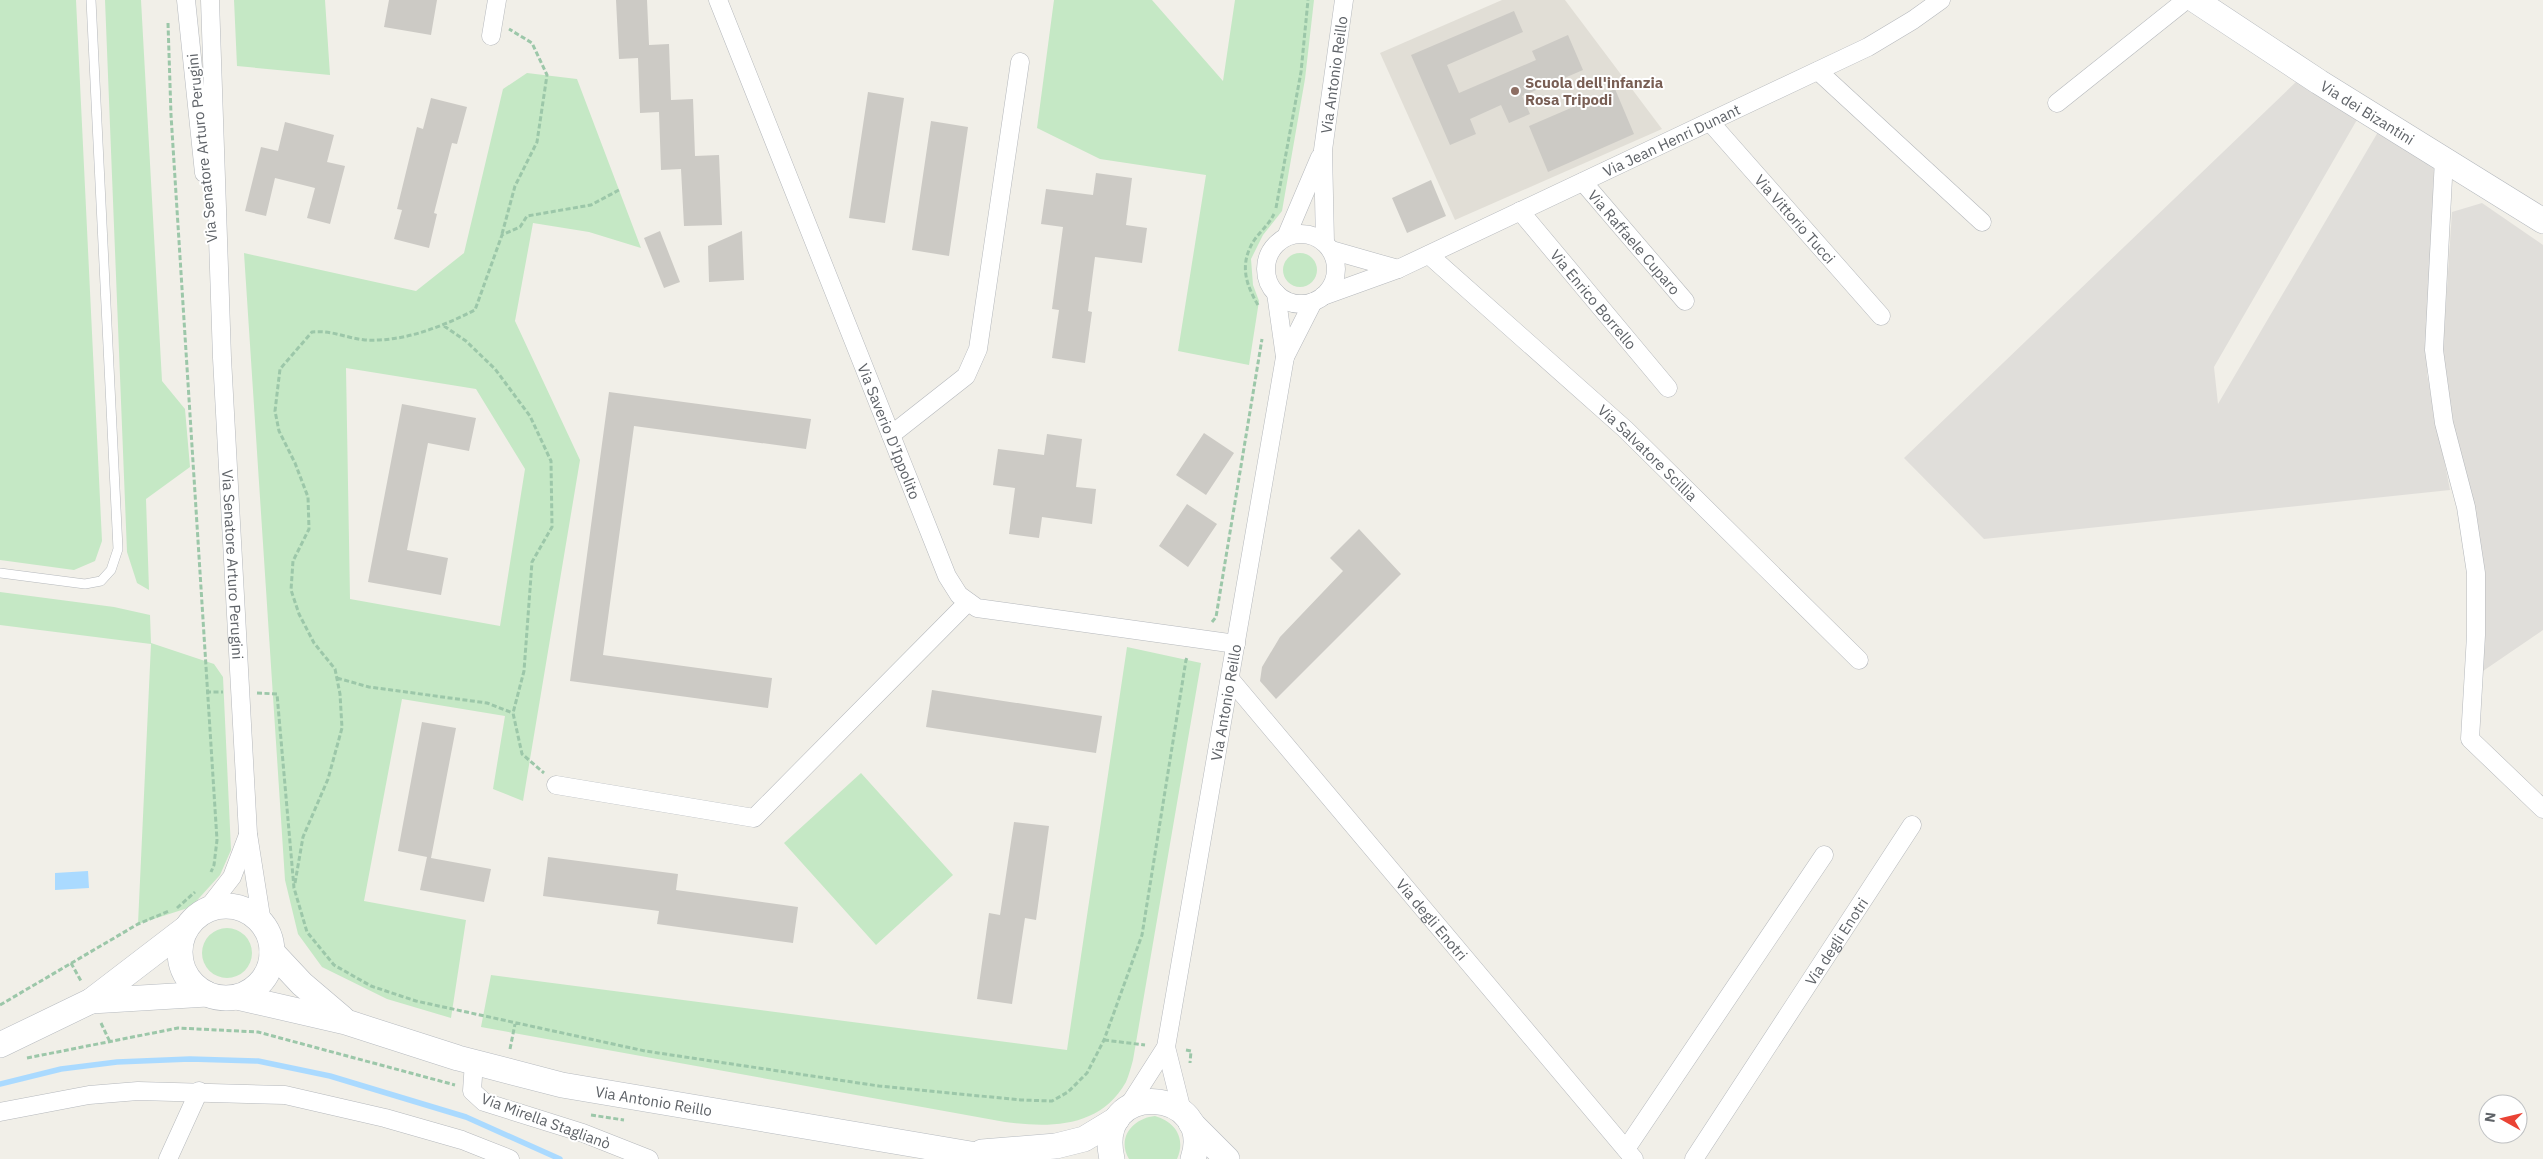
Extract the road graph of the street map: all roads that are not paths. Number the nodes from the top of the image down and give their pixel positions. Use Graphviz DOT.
graph roads {
  1 [pos="91,0"];
  2 [pos="186,0"];
  3 [pos="210,0"];
  4 [pos="497,0"];
  5 [pos="718,0"];
  6 [pos="1344,0"];
  7 [pos="1940,0"];
  8 [pos="2186,0"];
  9 [pos="2195,0"];
  10 [pos="493,28"];
  11 [pos="1020,62"];
  12 [pos="1818,71"];
  13 [pos="2056,103"];
  14 [pos="1710,122"];
  15 [pos="1323,150"];
  16 [pos="2444,159"];
  17 [pos="1583,182"];
  18 [pos="1520,212"];
  19 [pos="2543,221"];
  20 [pos="1982,222"];
  21 [pos="1286,237"];
  22 [pos="1328,247"];
  23 [pos="1429,255"];
  24 [pos="1398,269"];
  25 [pos="1276,293"];
  26 [pos="218,295"];
  27 [pos="1318,299"];
  28 [pos="1685,301"];
  29 [pos="1881,316"];
  30 [pos="1285,357"];
  31 [pos="1668,388"];
  32 [pos="891,435"];
  33 [pos="0,573"];
  34 [pos="968,602"];
  35 [pos="1236,644"];
  36 [pos="1859,660"];
  37 [pos="1230,679"];
  38 [pos="556,785"];
  39 [pos="2543,809"];
  40 [pos="1912,825"];
  41 [pos="248,834"];
  42 [pos="1824,855"];
  43 [pos="202,899"];
  44 [pos="262,923"];
  45 [pos="185,929"];
  46 [pos="272,952"];
  47 [pos="207,994"];
  48 [pos="237,997"];
  49 [pos="91,1001"];
  50 [pos="346,1022"];
  51 [pos="0,1045"];
  52 [pos="1166,1047"];
  53 [pos="474,1062"];
  54 [pos="199,1091"];
  55 [pos="0,1112"];
  56 [pos="1122,1113"];
  57 [pos="1186,1117"];
  58 [pos="967,1153"];
  59 [pos="1630,1154"];
  60 [pos="168,1159"];
  61 [pos="510,1159"];
  62 [pos="648,1159"];
  63 [pos="1000,1159"];
  64 [pos="1112,1159"];
  65 [pos="1194,1159"];
  66 [pos="1227,1159"];
  67 [pos="1694,1159"];
  1 -- 33 [label="lane"];
  2 -- 26 [label="street, Via Senatore Arturo Perugini"];
  3 -- 26 [label="street, Via Senatore Arturo Perugini"];
  4 -- 10 [label="street"];
  5 -- 32 [label="street, Via Saverio D'Ippolito"];
  6 -- 15 [label="street, Via Antonio Reillo"];
  7 -- 12 [label="street, Via Jean Henri Dunant"];
  8 -- 13 [label="street"];
  9 -- 16 [label="main road, Via dei Bizantini"];
  11 -- 32 [label="street"];
  12 -- 14 [label="street, Via Jean Henri Dunant"];
  12 -- 20 [label="street"];
  14 -- 17 [label="street, Via Jean Henri Dunant"];
  14 -- 29 [label="street, Via Vittorio Tucci"];
  15 -- 21 [label="street, Via Antonio Reillo"];
  15 -- 22 [label="street, Via Antonio Reillo"];
  16 -- 19 [label="main road, Via dei Bizantini"];
  16 -- 39 [label="street"];
  17 -- 18 [label="street, Via Jean Henri Dunant"];
  17 -- 28 [label="street, Via Raffaele Cuparo"];
  18 -- 23 [label="street, Via Jean Henri Dunant"];
  18 -- 31 [label="street, Via Enrico Borrello"];
  21 -- 22 [label="street"];
  21 -- 25 [label="street"];
  22 -- 24 [label="street"];
  22 -- 27 [label="street"];
  23 -- 24 [label="street, Via Jean Henri Dunant"];
  23 -- 36 [label="street, Via Salvatore Scillìa"];
  24 -- 27 [label="street, Via Jean Henri Dunant"];
  25 -- 27 [label="street"];
  25 -- 30 [label="street, Via Antonio Reillo"];
  26 -- 41 [label="street, Via Senatore Arturo Perugini"];
  27 -- 30 [label="street, Via Antonio Reillo"];
  30 -- 35 [label="street, Via Antonio Reillo"];
  32 -- 34 [label="street, Via Saverio D'Ippolito"];
  34 -- 35 [label="street"];
  34 -- 38 [label="street"];
  35 -- 37 [label="street, Via Antonio Reillo"];
  37 -- 52 [label="street, Via Antonio Reillo"];
  37 -- 59 [label="street, Via degli Enotri"];
  40 -- 67 [label="street, Via degli Enotri"];
  41 -- 43 [label="street, Via Senatore Arturo Perugini"];
  41 -- 44 [label="street, Via Senatore Arturo Perugini"];
  42 -- 59 [label="street"];
  43 -- 44 [label="main road"];
  43 -- 45 [label="main road"];
  44 -- 46 [label="main road"];
  45 -- 47 [label="main road"];
  45 -- 49 [label="main road"];
  46 -- 48 [label="main road"];
  46 -- 50 [label="main road, Via Antonio Reillo"];
  47 -- 48 [label="main road"];
  47 -- 49 [label="main road"];
  48 -- 50 [label="main road, Via Antonio Reillo"];
  49 -- 51 [label="main road"];
  50 -- 53 [label="main road, Via Antonio Reillo"];
  52 -- 56 [label="street, Via Antonio Reillo"];
  52 -- 57 [label="street, Via Antonio Reillo"];
  53 -- 58 [label="main road, Via Antonio Reillo"];
  53 -- 62 [label="street, Via Mirella Staglianò"];
  54 -- 55 [label="street"];
  54 -- 60 [label="street"];
  54 -- 61 [label="street"];
  56 -- 57 [label="main road"];
  56 -- 58 [label="main road, Via Antonio Reillo"];
  56 -- 64 [label="main road"];
  57 -- 65 [label="main road"];
  57 -- 66 [label="main road"];
  58 -- 63 [label="main road, Via Antonio Reillo"];
}
